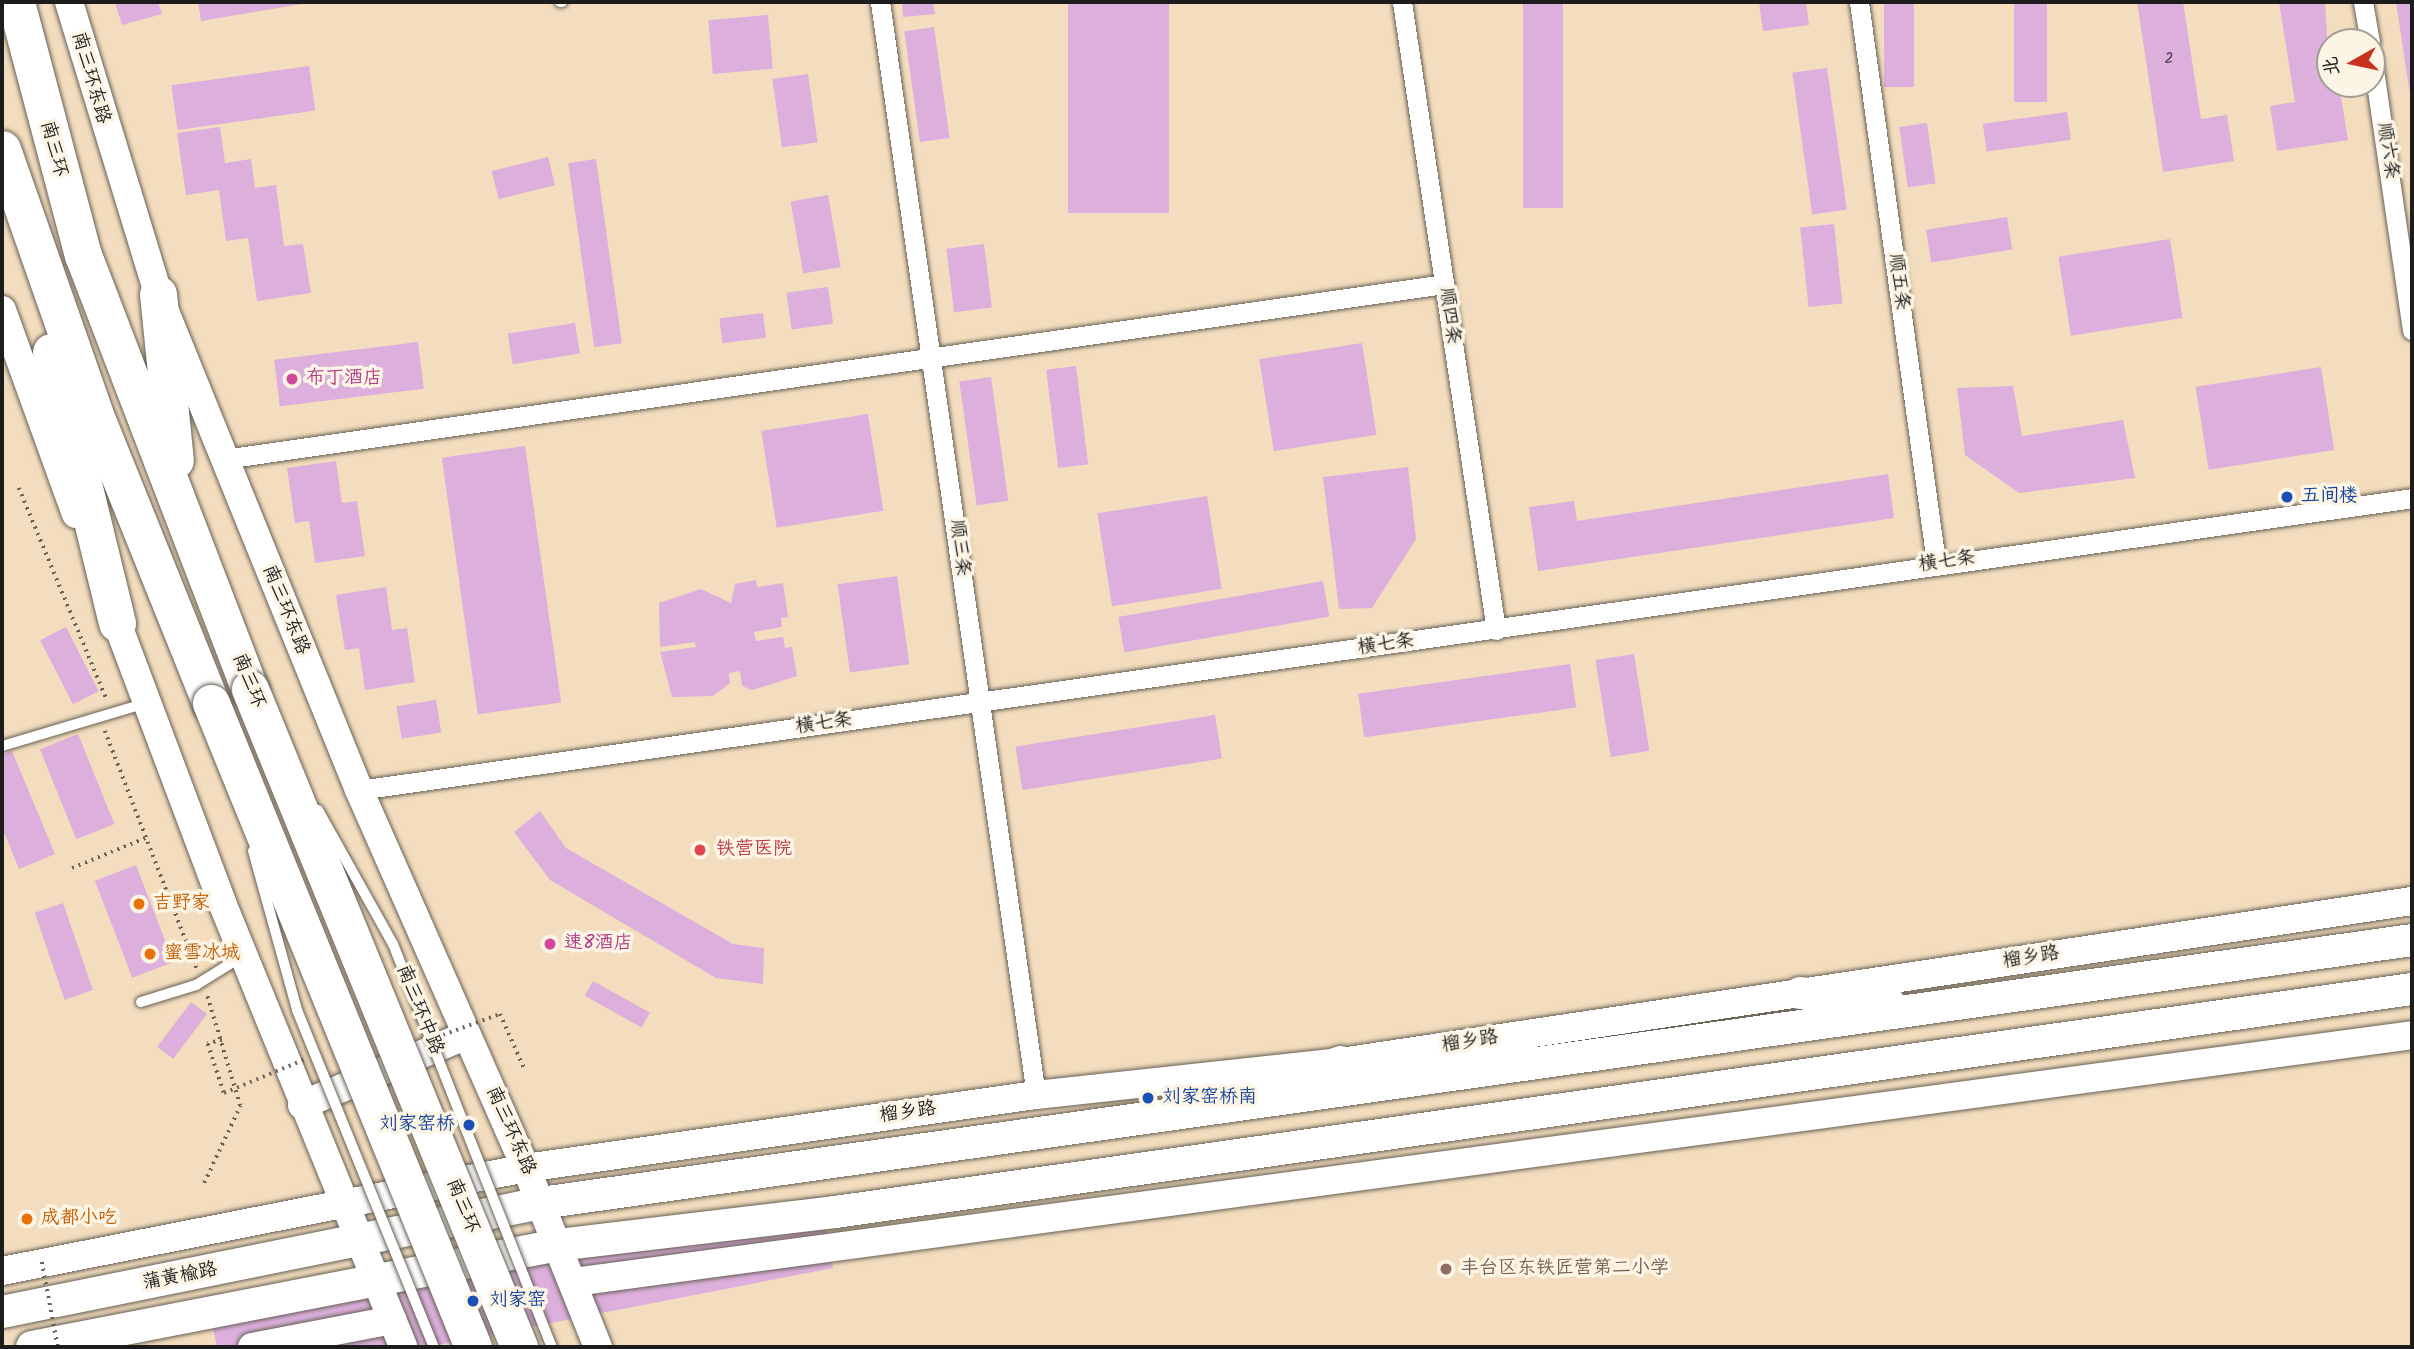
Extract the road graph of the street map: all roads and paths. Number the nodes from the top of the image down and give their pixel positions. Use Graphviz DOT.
graph roads {
  1 [pos="16,2"];
  2 [pos="69,2"];
  3 [pos="880,2"];
  4 [pos="1402,2"];
  5 [pos="1860,2"];
  6 [pos="2363,2"];
  7 [pos="2368,28"];
  8 [pos="2381,98"];
  9 [pos="5,162"];
  10 [pos="2404,201"];
  11 [pos="1445,284"];
  12 [pos="158,294"];
  13 [pos="2,310"];
  14 [pos="2412,330"];
  15 [pos="934,360"];
  16 [pos="224,459"];
  17 [pos="19,488"];
  18 [pos="2412,498"];
  19 [pos="180,506"];
  20 [pos="1936,563"];
  21 [pos="117,623"];
  22 [pos="1496,630"];
  23 [pos="250,689"];
  24 [pos="979,702"];
  25 [pos="147,703"];
  26 [pos="211,703"];
  27 [pos="101,721"];
  28 [pos="2,746"];
  29 [pos="304,786"];
  30 [pos="359,790"];
  31 [pos="311,798"];
  32 [pos="245,823"];
  33 [pos="249,836"];
  34 [pos="148,837"];
  35 [pos="72,868"];
  36 [pos="2412,901"];
  37 [pos="2412,940"];
  38 [pos="243,956"];
  39 [pos="202,981"];
  40 [pos="2412,989"];
  41 [pos="1800,993"];
  42 [pos="141,1002"];
  43 [pos="1939,1007"];
  44 [pos="500,1014"];
  45 [pos="467,1035"];
  46 [pos="2412,1035"];
  47 [pos="222,1040"];
  48 [pos="1341,1062"];
  49 [pos="525,1070"];
  50 [pos="224,1093"];
  51 [pos="1036,1094"];
  52 [pos="302,1105"];
  53 [pos="1204,1110"];
  54 [pos="526,1168"];
  55 [pos="204,1183"];
  56 [pos="541,1203"];
  57 [pos="344,1205"];
  58 [pos="359,1241"];
  59 [pos="558,1245"];
  60 [pos="42,1262"];
  61 [pos="2,1271"];
  62 [pos="375,1281"];
  63 [pos="574,1282"];
  64 [pos="2,1312"];
  65 [pos="392,1320"];
  66 [pos="32,1347"];
  67 [pos="58,1347"];
  68 [pos="252,1347"];
  69 [pos="403,1347"];
  70 [pos="434,1347"];
  71 [pos="473,1347"];
  72 [pos="519,1347"];
  73 [pos="552,1347"];
  74 [pos="598,1347"];
  1 -- 19 [label="highway, 南三环"];
  2 -- 12 [label="street, 南三环东路"];
  3 -- 15 [label="street, 顺三条"];
  4 -- 11 [label="street, 顺四条"];
  5 -- 20 [label="street, 顺五条"];
  6 -- 7 [label="street"];
  8 -- 10 [label="street, 顺六条"];
  9 -- 21 [label="highway"];
  9 -- 26 [label="highway"];
  10 -- 14 [label="street, 顺六条"];
  11 -- 15 [label="street"];
  11 -- 22 [label="street, 顺四条"];
  12 -- 16 [label="street, 南三环东路"];
  12 -- 19 [label="highway"];
  13 -- 21 [label="street"];
  15 -- 16 [label="street"];
  15 -- 24 [label="street, 顺三条"];
  16 -- 30 [label="street, 南三环东路"];
  17 -- 27 [label="path"];
  18 -- 20 [label="street, 横七条"];
  19 -- 23 [label="highway, 南三环"];
  20 -- 22 [label="street, 横七条"];
  21 -- 25 [label="street"];
  22 -- 24 [label="street, 横七条"];
  23 -- 29 [label="lane, bridge"];
  23 -- 72 [label="highway, 南三环, bridge"];
  24 -- 30 [label="street, 横七条"];
  24 -- 51 [label="street, 顺三条"];
  25 -- 27 [label="lane"];
  25 -- 38 [label="street"];
  26 -- 32 [label="lane, bridge"];
  26 -- 71 [label="highway, bridge"];
  27 -- 28 [label="lane"];
  27 -- 34 [label="path"];
  30 -- 45 [label="street, 南三环东路"];
  31 -- 73 [label="lane, 南三环中路, bridge"];
  33 -- 70 [label="lane, bridge"];
  34 -- 35 [label="path"];
  34 -- 39 [label="path"];
  36 -- 41 [label="street, 榴乡路"];
  37 -- 43 [label="main road, 榴乡路"];
  38 -- 39 [label="lane"];
  38 -- 52 [label="street"];
  39 -- 42 [label="lane"];
  39 -- 47 [label="path"];
  40 -- 59 [label="main road"];
  41 -- 43 [label="main road"];
  41 -- 48 [label="street, 榴乡路"];
  43 -- 53 [label="main road, 榴乡路"];
  44 -- 49 [label="path"];
  45 -- 52 [label="street"];
  45 -- 54 [label="street, 南三环东路"];
  46 -- 63 [label="street"];
  47 -- 50 [label="path"];
  47 -- 55 [label="path"];
  48 -- 51 [label="street, 榴乡路"];
  48 -- 53 [label="main road"];
  51 -- 54 [label="street, 榴乡路"];
  52 -- 57 [label="street"];
  53 -- 56 [label="main road, 榴乡路"];
  54 -- 56 [label="street, 南三环东路"];
  54 -- 57 [label="street, 榴乡路"];
  56 -- 58 [label="main road, 榴乡路"];
  56 -- 59 [label="street, 南三环东路"];
  57 -- 58 [label="street"];
  57 -- 61 [label="street, 榴乡路"];
  58 -- 62 [label="street"];
  58 -- 64 [label="main road, 蒲黄榆路"];
  59 -- 62 [label="main road"];
  59 -- 63 [label="street"];
  60 -- 67 [label="path, bridge"];
  62 -- 65 [label="street"];
  62 -- 66 [label="main road"];
  63 -- 74 [label="street"];
  65 -- 68 [label="street"];
  65 -- 69 [label="street"];
}
